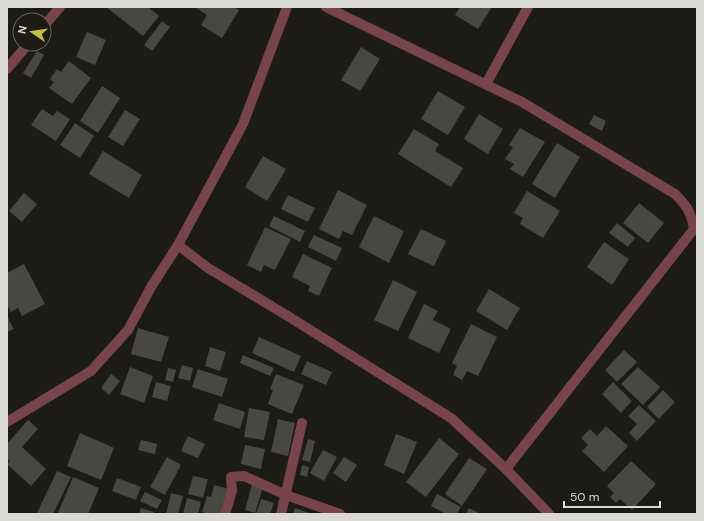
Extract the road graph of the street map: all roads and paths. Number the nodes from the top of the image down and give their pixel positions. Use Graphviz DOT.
graph roads {
  1 [pos="60,7"];
  2 [pos="287,7"];
  3 [pos="326,7"];
  4 [pos="528,7"];
  5 [pos="52,16"];
  6 [pos="21,52"];
  7 [pos="7,69"];
  8 [pos="486,84"];
  9 [pos="695,227"];
  10 [pos="178,245"];
  11 [pos="7,422"];
  12 [pos="302,423"];
  13 [pos="506,469"];
  14 [pos="286,495"];
  15 [pos="225,514"];
  16 [pos="281,514"];
  17 [pos="340,514"];
  18 [pos="549,514"];
  1 -- 5 [label="street"];
  2 -- 10 [label="street"];
  3 -- 8 [label="street"];
  4 -- 8 [label="street"];
  6 -- 7 [label="street"];
  8 -- 9 [label="street"];
  9 -- 13 [label="street"];
  10 -- 11 [label="street"];
  10 -- 13 [label="street"];
  12 -- 14 [label="street"];
  13 -- 18 [label="street"];
  14 -- 15 [label="street"];
  14 -- 16 [label="street"];
  14 -- 17 [label="street"];
}
